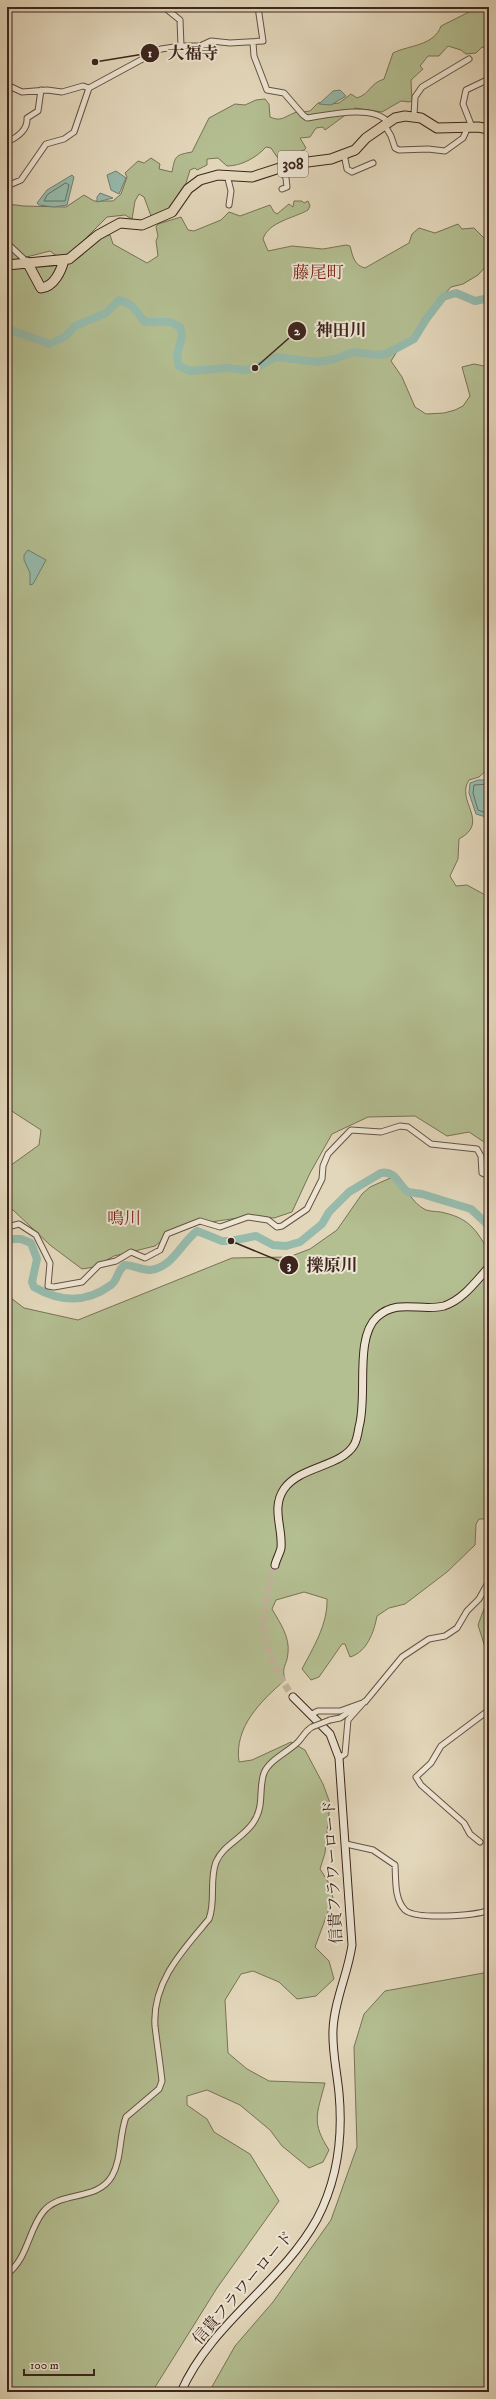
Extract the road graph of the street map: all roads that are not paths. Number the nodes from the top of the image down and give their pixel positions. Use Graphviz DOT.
graph roads {
  1 [pos="164,7"];
  2 [pos="258,7"];
  3 [pos="253,43"];
  4 [pos="181,46"];
  5 [pos="469,59"];
  6 [pos="489,79"];
  7 [pos="7,85"];
  8 [pos="88,88"];
  9 [pos="41,90"];
  10 [pos="414,116"];
  11 [pos="386,123"];
  12 [pos="470,127"];
  13 [pos="489,129"];
  14 [pos="7,142"];
  15 [pos="344,152"];
  16 [pos="373,163"];
  17 [pos="282,169"];
  18 [pos="227,175"];
  19 [pos="7,186"];
  20 [pos="282,189"];
  21 [pos="229,206"];
  22 [pos="7,243"];
  23 [pos="64,260"];
  24 [pos="27,262"];
  25 [pos="7,265"];
  26 [pos="489,1176"];
  27 [pos="7,1227"];
  28 [pos="489,1267"];
  29 [pos="275,1565"];
  30 [pos="489,1581"];
  31 [pos="293,1697"];
  32 [pos="365,1702"];
  33 [pos="359,1703"];
  34 [pos="489,1710"];
  35 [pos="312,1714"];
  36 [pos="339,1758"];
  37 [pos="480,1842"];
  38 [pos="346,1844"];
  39 [pos="489,1910"];
  40 [pos="7,2274"];
  41 [pos="181,2392"];
  1 -- 4 [label="street"];
  2 -- 3 [label="street"];
  3 -- 4 [label="street"];
  3 -- 11 [label="street"];
  4 -- 8 [label="street"];
  5 -- 10 [label="street"];
  6 -- 12 [label="street"];
  7 -- 9 [label="street"];
  8 -- 9 [label="street"];
  8 -- 19 [label="street"];
  9 -- 14 [label="street"];
  10 -- 11 [label="highway, 308"];
  10 -- 12 [label="highway"];
  11 -- 12 [label="street"];
  11 -- 15 [label="highway, 308"];
  12 -- 13 [label="highway"];
  15 -- 16 [label="street"];
  15 -- 17 [label="highway, 308"];
  17 -- 18 [label="highway, 308"];
  17 -- 20 [label="street"];
  18 -- 21 [label="street"];
  18 -- 23 [label="highway, 308"];
  22 -- 24 [label="street"];
  23 -- 24 [label="highway, 308"];
  23 -- 24 [label="highway"];
  24 -- 25 [label="highway, 308"];
  26 -- 27 [label="street"];
  28 -- 29 [label="street"];
  30 -- 32 [label="street"];
  31 -- 35 [label="street, 信貴フラワーロード"];
  32 -- 33 [label="street"];
  32 -- 36 [label="street"];
  33 -- 35 [label="street"];
  33 -- 40 [label="street, bridge"];
  34 -- 37 [label="street"];
  35 -- 36 [label="street, 信貴フラワーロード"];
  36 -- 38 [label="street, 信貴フラワーロード"];
  38 -- 39 [label="street"];
  38 -- 41 [label="street, 信貴フラワーロード"];
}
